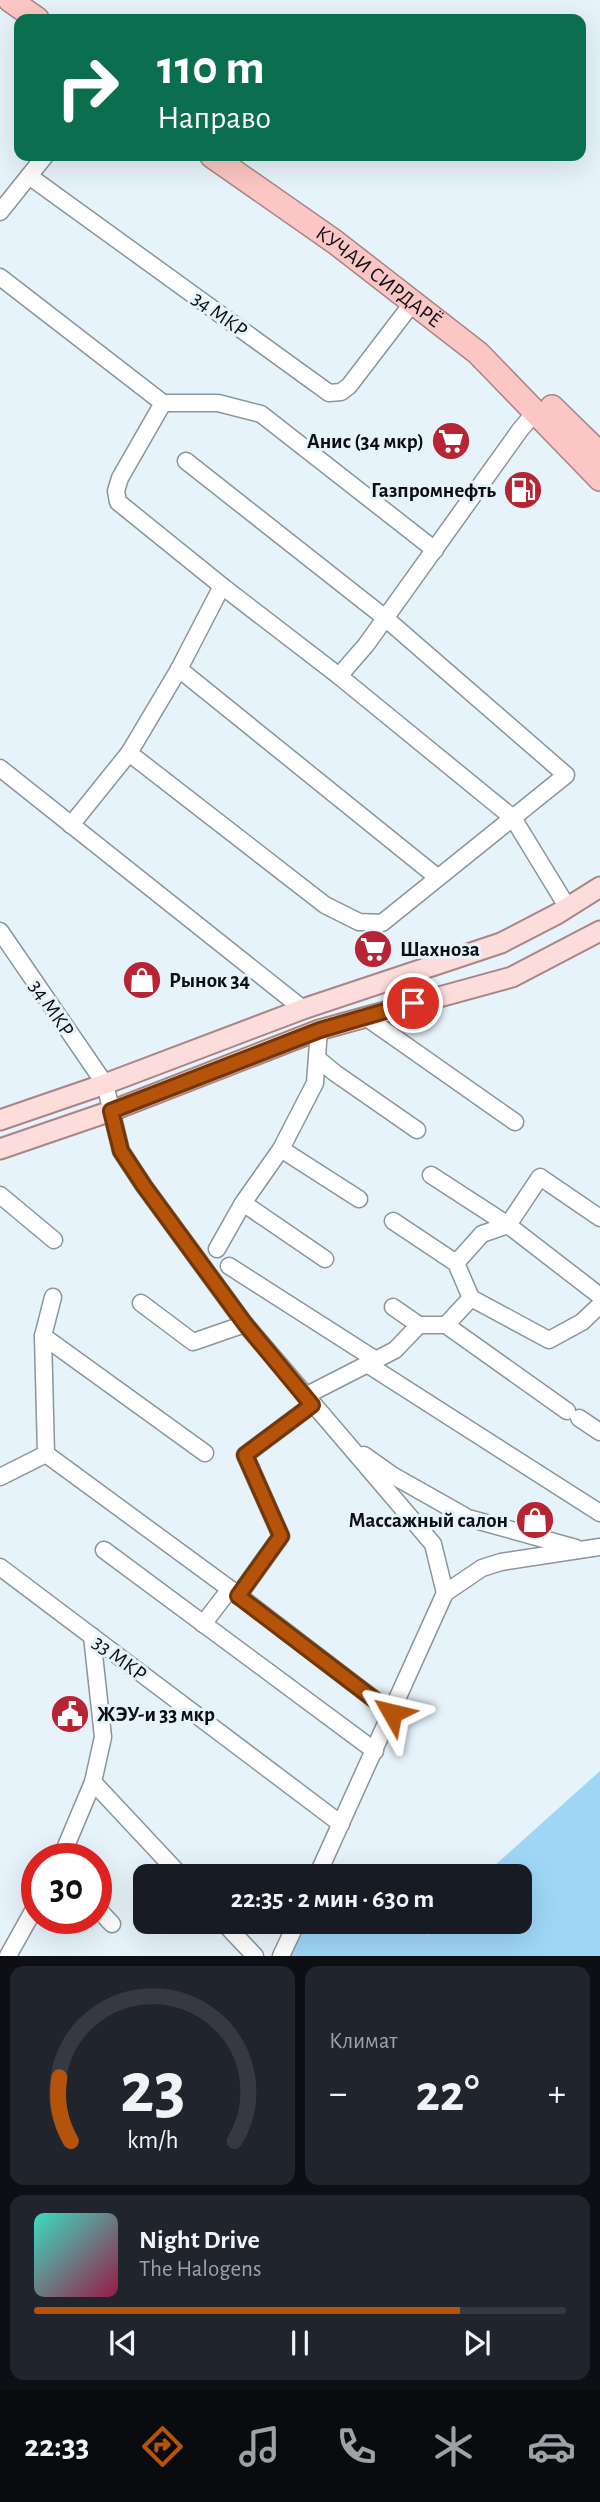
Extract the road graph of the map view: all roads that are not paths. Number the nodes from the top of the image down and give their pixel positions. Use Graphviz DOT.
graph roads {
  1 [pos="10,0"];
  2 [pos="30,14"];
  3 [pos="41,161"];
  4 [pos="219,161"];
  5 [pos="242,161"];
  6 [pos="29,176"];
  7 [pos="0,212"];
  8 [pos="0,277"];
  9 [pos="414,301"];
  10 [pos="163,403"];
  11 [pos="540,406"];
  12 [pos="600,454"];
  13 [pos="186,461"];
  14 [pos="600,479"];
  15 [pos="435,550"];
  16 [pos="222,586"];
  17 [pos="384,617"];
  18 [pos="179,670"];
  19 [pos="339,676"];
  20 [pos="129,753"];
  21 [pos="0,768"];
  22 [pos="513,818"];
  23 [pos="71,825"];
  24 [pos="437,877"];
  25 [pos="600,887"];
  26 [pos="568,908"];
  27 [pos="0,931"];
  28 [pos="599,933"];
  29 [pos="303,1009"];
  30 [pos="364,1016"];
  31 [pos="320,1030"];
  32 [pos="318,1059"];
  33 [pos="105,1084"];
  34 [pos="111,1111"];
  35 [pos="0,1121"];
  36 [pos="515,1122"];
  37 [pos="417,1130"];
  38 [pos="0,1149"];
  39 [pos="281,1149"];
  40 [pos="431,1175"];
  41 [pos="0,1195"];
  42 [pos="359,1199"];
  43 [pos="243,1203"];
  44 [pos="600,1218"];
  45 [pos="393,1221"];
  46 [pos="508,1225"];
  47 [pos="54,1240"];
  48 [pos="217,1249"];
  49 [pos="325,1259"];
  50 [pos="456,1263"];
  51 [pos="229,1266"];
  52 [pos="600,1296"];
  53 [pos="53,1297"];
  54 [pos="471,1298"];
  55 [pos="141,1303"];
  56 [pos="600,1305"];
  57 [pos="393,1307"];
  58 [pos="245,1324"];
  59 [pos="419,1325"];
  60 [pos="446,1325"];
  61 [pos="43,1336"];
  62 [pos="372,1362"];
  63 [pos="308,1401"];
  64 [pos="600,1432"];
  65 [pos="205,1453"];
  66 [pos="46,1454"];
  67 [pos="0,1476"];
  68 [pos="600,1513"];
  69 [pos="600,1547"];
  70 [pos="582,1549"];
  71 [pos="104,1550"];
  72 [pos="0,1567"];
  73 [pos="234,1592"];
  74 [pos="445,1593"];
  75 [pos="203,1624"];
  76 [pos="92,1636"];
  77 [pos="392,1713"];
  78 [pos="375,1751"];
  79 [pos="93,1782"];
  80 [pos="341,1824"];
  81 [pos="67,1843"];
  82 [pos="170,1864"];
  83 [pos="323,1864"];
  84 [pos="23,1934"];
  85 [pos="235,1934"];
  86 [pos="291,1934"];
  87 [pos="14,1953"];
  88 [pos="256,1956"];
  89 [pos="281,1956"];
  1 -- 2 [label="highway"];
  3 -- 6 [label="street"];
  4 -- 9 [label="highway, КУЧАИ СИРДАРЁ"];
  5 -- 11 [label="highway"];
  6 -- 7 [label="street"];
  6 -- 9 [label="street, 34 МКР"];
  8 -- 10 [label="street"];
  9 -- 11 [label="highway, КУЧАИ СИРДАРЁ"];
  10 -- 15 [label="street"];
  10 -- 16 [label="street"];
  11 -- 12 [label="highway"];
  11 -- 14 [label="highway"];
  11 -- 15 [label="street"];
  13 -- 17 [label="street"];
  15 -- 17 [label="street"];
  16 -- 18 [label="street"];
  16 -- 19 [label="street"];
  17 -- 19 [label="street"];
  17 -- 22 [label="street"];
  18 -- 20 [label="street"];
  18 -- 24 [label="street"];
  19 -- 22 [label="street"];
  20 -- 23 [label="street"];
  20 -- 24 [label="street"];
  21 -- 23 [label="street"];
  22 -- 24 [label="street"];
  22 -- 26 [label="street"];
  23 -- 29 [label="street"];
  25 -- 26 [label="main road"];
  26 -- 29 [label="main road"];
  27 -- 33 [label="street, 34 МКР"];
  28 -- 30 [label="main road"];
  29 -- 33 [label="main road"];
  30 -- 31 [label="main road"];
  30 -- 36 [label="street"];
  31 -- 32 [label="street"];
  31 -- 34 [label="main road"];
  32 -- 37 [label="street"];
  32 -- 39 [label="street"];
  33 -- 34 [label="street"];
  33 -- 35 [label="main road"];
  34 -- 38 [label="main road"];
  34 -- 58 [label="street"];
  39 -- 42 [label="street"];
  39 -- 43 [label="street"];
  40 -- 46 [label="street"];
  41 -- 47 [label="street"];
  43 -- 48 [label="street"];
  43 -- 49 [label="street"];
  44 -- 46 [label="street"];
  45 -- 50 [label="street"];
  46 -- 50 [label="street"];
  46 -- 52 [label="street"];
  50 -- 54 [label="street"];
  51 -- 62 [label="street"];
  53 -- 61 [label="street"];
  54 -- 56 [label="street"];
  54 -- 60 [label="street"];
  55 -- 58 [label="street"];
  57 -- 59 [label="street"];
  58 -- 63 [label="street"];
  59 -- 60 [label="street"];
  59 -- 62 [label="street"];
  60 -- 64 [label="street"];
  61 -- 65 [label="street"];
  61 -- 66 [label="street"];
  62 -- 63 [label="street"];
  62 -- 68 [label="street"];
  63 -- 70 [label="street"];
  63 -- 73 [label="street"];
  63 -- 74 [label="street"];
  66 -- 67 [label="street"];
  66 -- 73 [label="street"];
  69 -- 70 [label="street"];
  70 -- 74 [label="street"];
  71 -- 75 [label="street"];
  72 -- 76 [label="street, 33 МКР"];
  73 -- 75 [label="street"];
  73 -- 77 [label="street"];
  74 -- 77 [label="street"];
  75 -- 78 [label="street"];
  76 -- 79 [label="street"];
  76 -- 80 [label="street, 33 МКР"];
  77 -- 78 [label="street"];
  78 -- 80 [label="street"];
  79 -- 81 [label="street"];
  79 -- 82 [label="street"];
  80 -- 83 [label="street"];
  84 -- 87 [label="street"];
  85 -- 88 [label="street"];
  86 -- 89 [label="street"];
}
